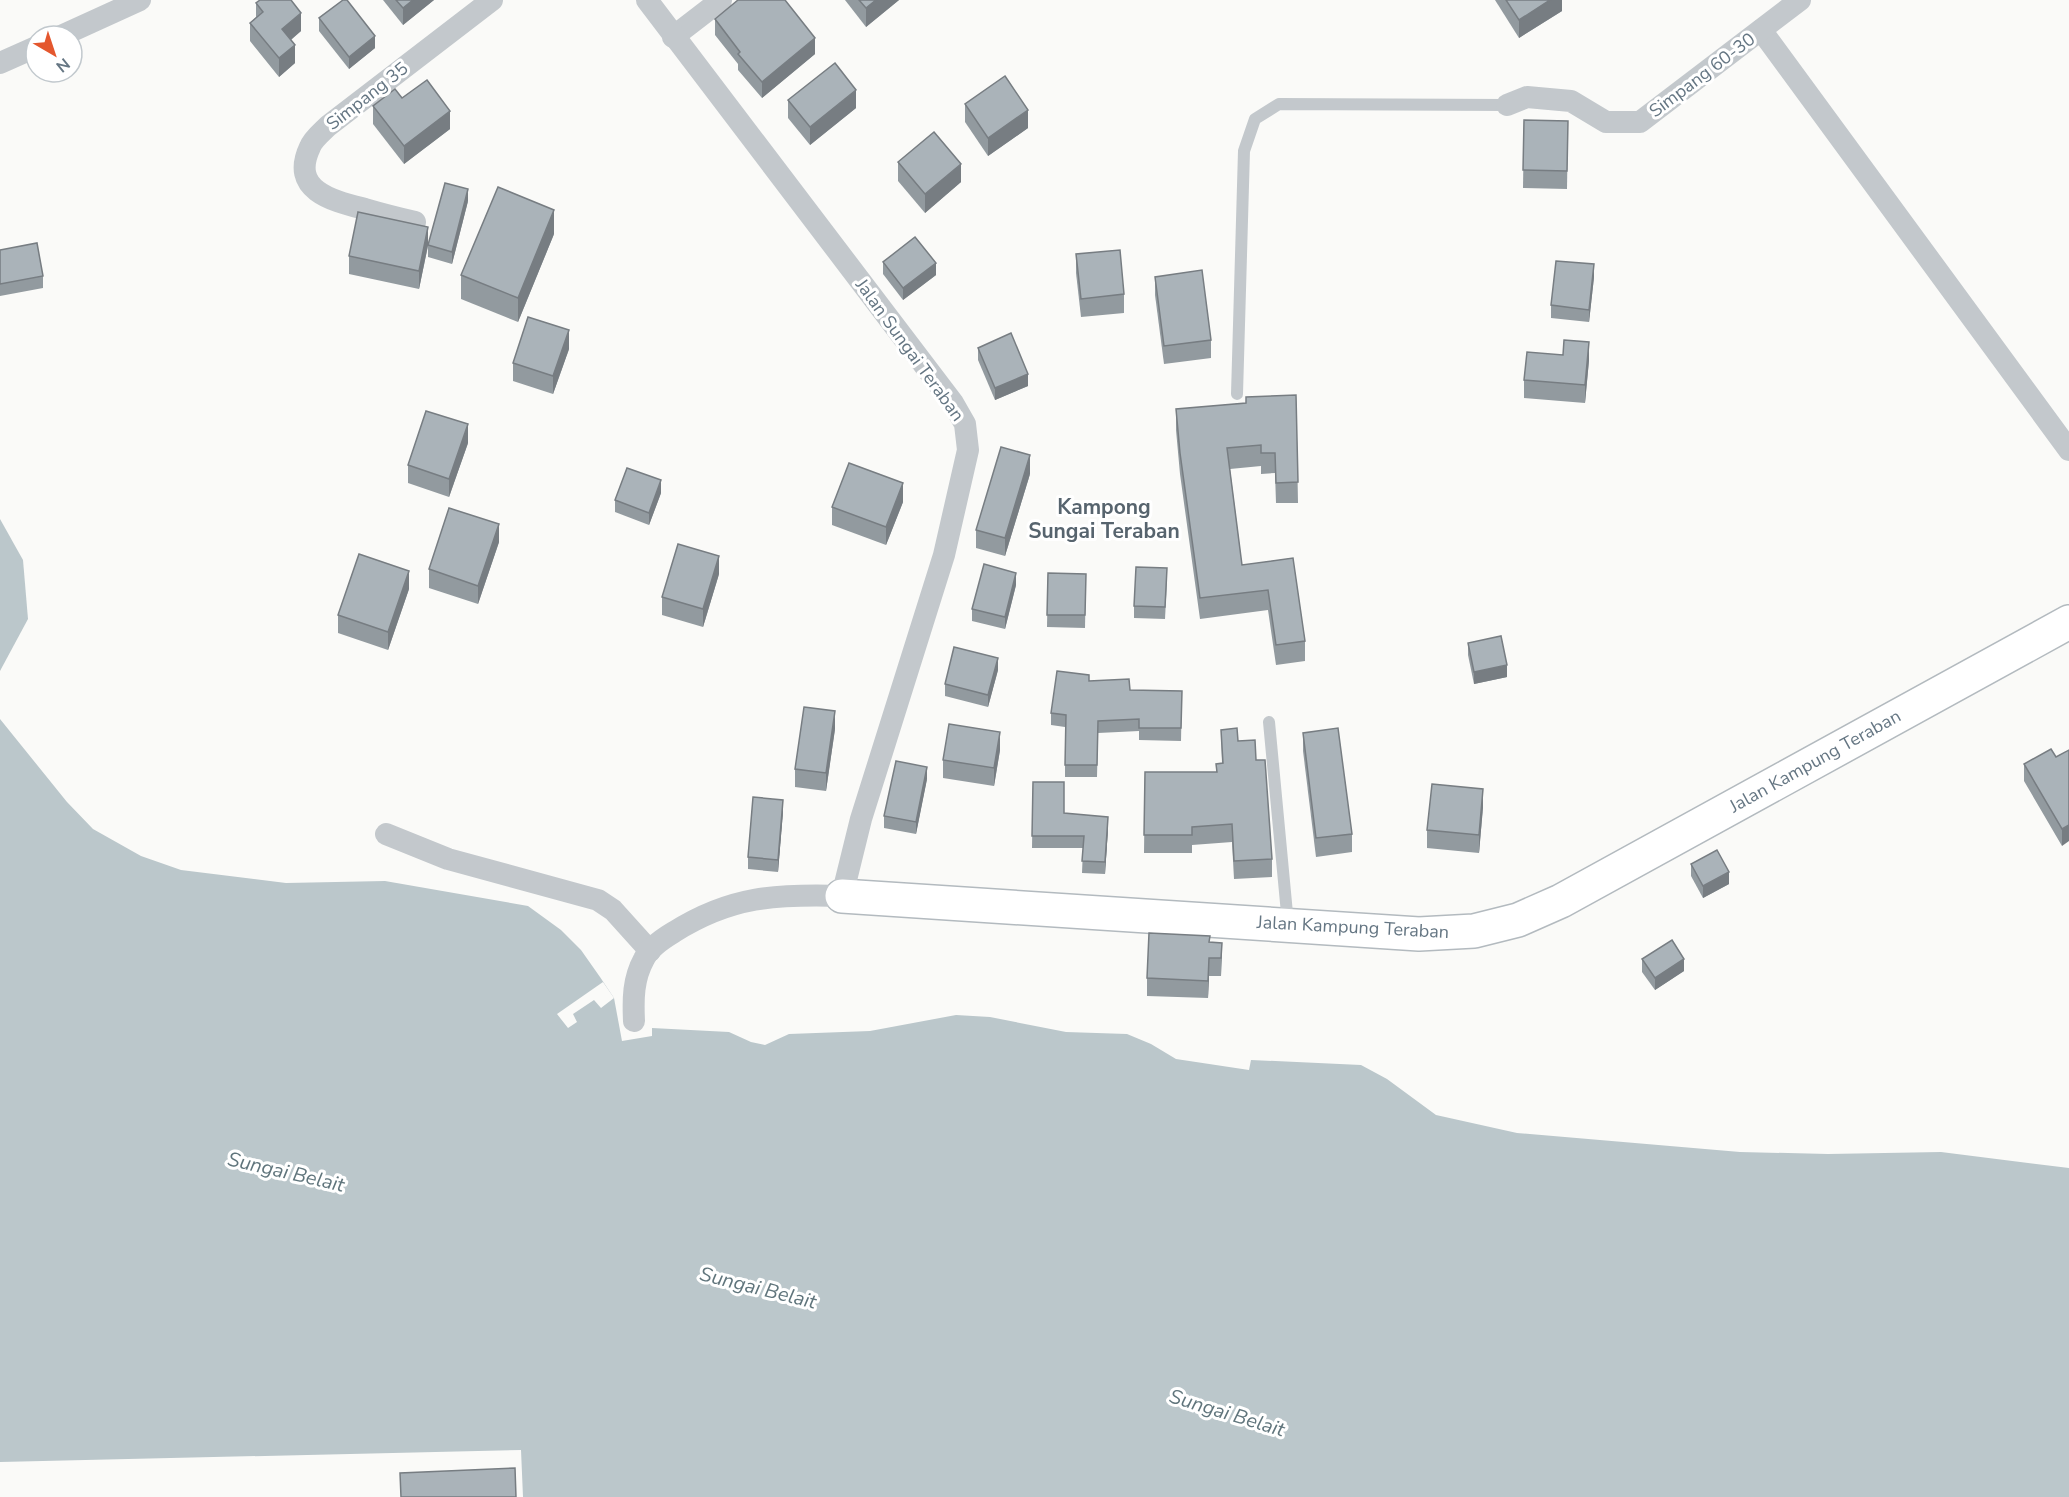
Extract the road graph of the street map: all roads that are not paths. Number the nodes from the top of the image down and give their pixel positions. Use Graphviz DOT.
graph roads {
  1 [pos="140,0"];
  2 [pos="492,0"];
  3 [pos="647,0"];
  4 [pos="721,0"];
  5 [pos="1800,0"];
  6 [pos="84,26"];
  7 [pos="1761,30"];
  8 [pos="673,37"];
  9 [pos="24,52"];
  10 [pos="0,63"];
  11 [pos="1507,105"];
  12 [pos="415,222"];
  13 [pos="1237,394"];
  14 [pos="2069,450"];
  15 [pos="2069,622"];
  16 [pos="1269,722"];
  17 [pos="387,834"];
  18 [pos="842,896"];
  19 [pos="1288,925"];
  20 [pos="650,951"];
  21 [pos="634,1021"];
  1 -- 6 [label="street"];
  2 -- 12 [label="street, Simpang 35"];
  3 -- 8 [label="street, Jalan Sungai Teraban"];
  4 -- 8 [label="street"];
  5 -- 7 [label="street, Simpang 60-30"];
  7 -- 11 [label="street, Simpang 60-30"];
  7 -- 14 [label="street"];
  8 -- 18 [label="street, Jalan Sungai Teraban"];
  9 -- 10 [label="street"];
  11 -- 13 [label="lane"];
  15 -- 19 [label="street, Jalan Kampung Teraban"];
  16 -- 19 [label="lane"];
  17 -- 20 [label="street"];
  18 -- 19 [label="street, Jalan Kampung Teraban"];
  18 -- 20 [label="street, Jalan Kampung Teraban"];
  20 -- 21 [label="street, Jalan Kampung Teraban"];
}
